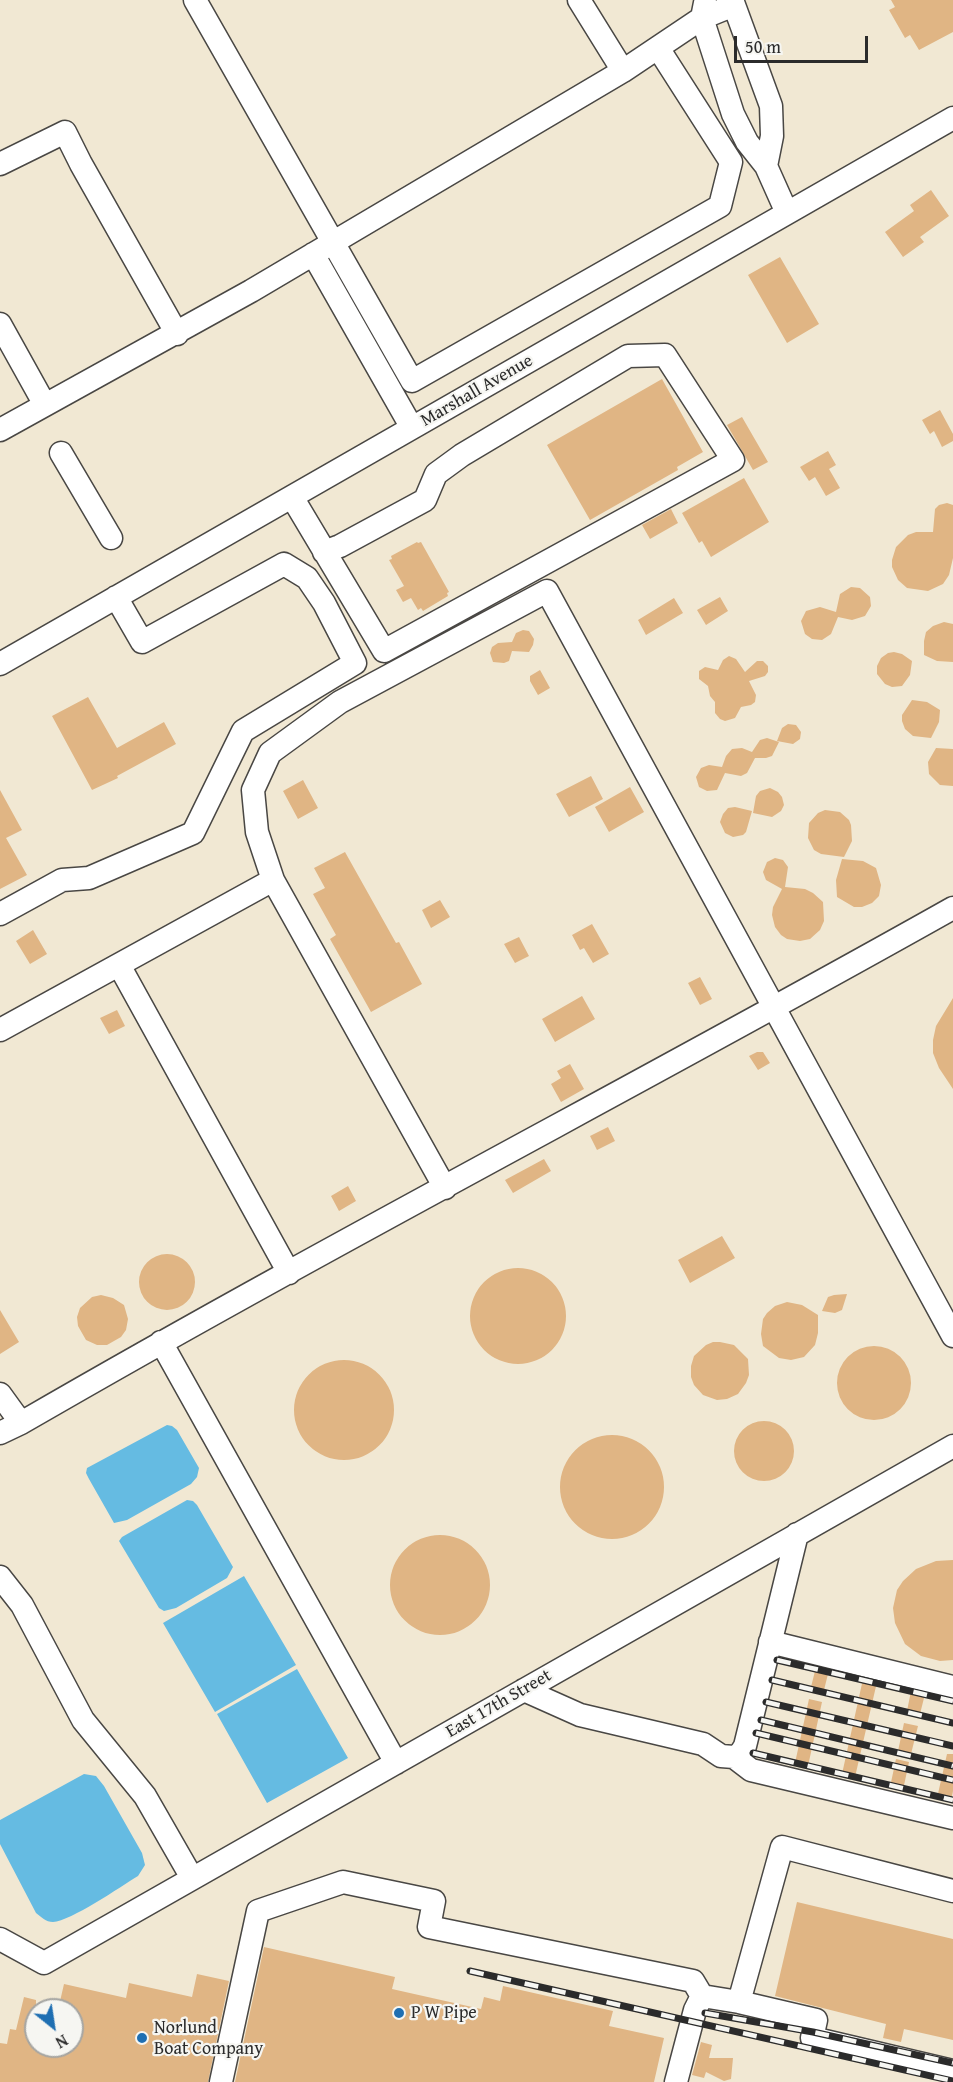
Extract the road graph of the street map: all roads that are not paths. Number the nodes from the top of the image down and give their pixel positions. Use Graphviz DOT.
graph roads {
  1 [pos="195,0"];
  2 [pos="579,0"];
  3 [pos="731,3"];
  4 [pos="704,9"];
  5 [pos="658,48"];
  6 [pos="623,71"];
  7 [pos="953,118"];
  8 [pos="0,164"];
  9 [pos="766,166"];
  10 [pos="787,213"];
  11 [pos="333,242"];
  12 [pos="313,254"];
  13 [pos="0,324"];
  14 [pos="177,334"];
  15 [pos="45,405"];
  16 [pos="412,428"];
  17 [pos="0,430"];
  18 [pos="61,453"];
  19 [pos="292,497"];
  20 [pos="111,538"];
  21 [pos="324,552"];
  22 [pos="116,597"];
  23 [pos="384,651"];
  24 [pos="0,663"];
  25 [pos="355,663"];
  26 [pos="273,880"];
  27 [pos="953,908"];
  28 [pos="0,914"];
  29 [pos="118,965"];
  30 [pos="775,1008"];
  31 [pos="0,1030"];
  32 [pos="445,1188"];
  33 [pos="289,1273"];
  34 [pos="953,1336"];
  35 [pos="161,1342"];
  36 [pos="0,1394"];
  37 [pos="21,1423"];
  38 [pos="0,1433"];
  39 [pos="953,1446"];
  40 [pos="797,1534"];
  41 [pos="0,1577"];
  42 [pos="770,1642"];
  43 [pos="953,1687"];
  44 [pos="524,1690"];
  45 [pos="734,1757"];
  46 [pos="396,1763"];
  47 [pos="953,1818"];
  48 [pos="192,1878"];
  49 [pos="953,1891"];
  50 [pos="0,1939"];
  51 [pos="702,1996"];
  52 [pos="739,2002"];
  53 [pos="953,2071"];
  54 [pos="221,2082"];
  55 [pos="676,2082"];
  1 -- 11 [label="street"];
  2 -- 6 [label="street"];
  3 -- 4 [label="street"];
  3 -- 9 [label="street"];
  4 -- 5 [label="street"];
  4 -- 9 [label="street"];
  5 -- 6 [label="street"];
  5 -- 11 [label="street"];
  6 -- 11 [label="street"];
  7 -- 10 [label="street, Marshall Avenue"];
  8 -- 14 [label="street"];
  9 -- 10 [label="street"];
  10 -- 16 [label="street, Marshall Avenue"];
  11 -- 12 [label="street"];
  12 -- 14 [label="street"];
  12 -- 16 [label="street"];
  13 -- 15 [label="street"];
  14 -- 15 [label="street"];
  15 -- 17 [label="street"];
  16 -- 19 [label="street, Marshall Avenue"];
  18 -- 20 [label="street"];
  19 -- 21 [label="street"];
  19 -- 22 [label="street, Marshall Avenue"];
  21 -- 23 [label="street"];
  21 -- 23 [label="street"];
  22 -- 24 [label="street, Marshall Avenue"];
  22 -- 25 [label="street"];
  23 -- 25 [label="street"];
  25 -- 28 [label="street"];
  26 -- 29 [label="street"];
  26 -- 30 [label="street"];
  26 -- 32 [label="street"];
  27 -- 30 [label="street"];
  29 -- 31 [label="street"];
  29 -- 33 [label="street"];
  30 -- 32 [label="street"];
  30 -- 34 [label="street"];
  32 -- 33 [label="street"];
  33 -- 35 [label="street"];
  35 -- 37 [label="street"];
  35 -- 46 [label="street"];
  36 -- 37 [label="street"];
  37 -- 38 [label="street"];
  39 -- 40 [label="street, East 17th Street"];
  40 -- 42 [label="street"];
  40 -- 44 [label="street, East 17th Street"];
  41 -- 48 [label="street"];
  42 -- 43 [label="street"];
  42 -- 45 [label="street"];
  44 -- 45 [label="street"];
  44 -- 46 [label="street, East 17th Street"];
  45 -- 47 [label="street"];
  46 -- 48 [label="street, East 17th Street"];
  48 -- 50 [label="street, East 17th Street"];
  49 -- 52 [label="street"];
  51 -- 52 [label="street"];
  51 -- 54 [label="street"];
  51 -- 55 [label="street"];
  52 -- 53 [label="street"];
}
